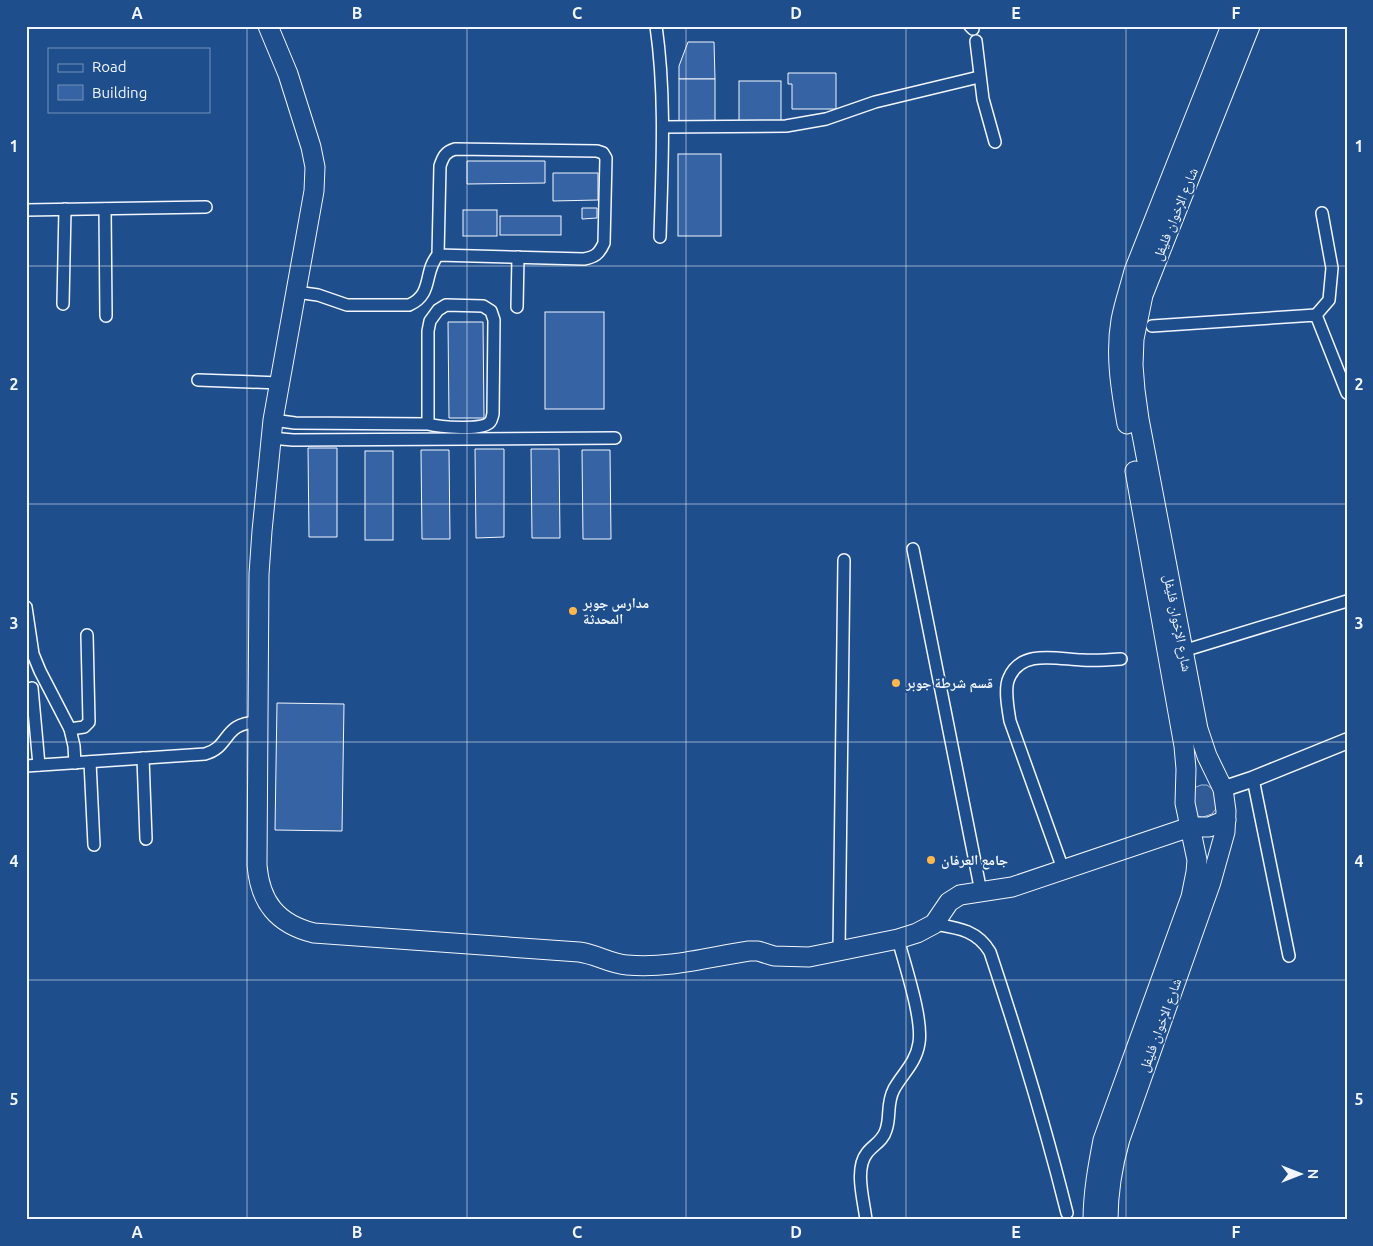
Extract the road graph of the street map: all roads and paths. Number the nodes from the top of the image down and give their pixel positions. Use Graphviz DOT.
graph roads {
  1 [pos="268,26"];
  2 [pos="656,26"];
  3 [pos="1232,26"];
  4 [pos="1250,26"];
  5 [pos="976,41"];
  6 [pos="979,77"];
  7 [pos="663,127"];
  8 [pos="995,142"];
  9 [pos="206,207"];
  10 [pos="105,208"];
  11 [pos="65,209"];
  12 [pos="26,210"];
  13 [pos="1322,213"];
  14 [pos="660,237"];
  15 [pos="438,256"];
  16 [pos="518,257"];
  17 [pos="296,292"];
  18 [pos="1136,292"];
  19 [pos="63,304"];
  20 [pos="517,307"];
  21 [pos="1316,315"];
  22 [pos="106,316"];
  23 [pos="1152,326"];
  24 [pos="198,380"];
  25 [pos="280,383"];
  26 [pos="1347,393"];
  27 [pos="428,424"];
  28 [pos="272,429"];
  29 [pos="615,438"];
  30 [pos="913,549"];
  31 [pos="844,560"];
  32 [pos="1159,560"];
  33 [pos="1347,601"];
  34 [pos="26,607"];
  35 [pos="87,635"];
  36 [pos="1183,651"];
  37 [pos="1121,659"];
  38 [pos="32,688"];
  39 [pos="258,722"];
  40 [pos="70,729"];
  41 [pos="1347,741"];
  42 [pos="143,758"];
  43 [pos="90,762"];
  44 [pos="75,763"];
  45 [pos="39,765"];
  46 [pos="26,766"];
  47 [pos="1186,779"];
  48 [pos="1253,779"];
  49 [pos="1221,784"];
  50 [pos="1226,820"];
  51 [pos="1190,827"];
  52 [pos="146,839"];
  53 [pos="94,845"];
  54 [pos="1063,869"];
  55 [pos="981,892"];
  56 [pos="934,924"];
  57 [pos="898,939"];
  58 [pos="839,951"];
  59 [pos="1289,956"];
  60 [pos="1067,1214"];
  61 [pos="866,1220"];
  62 [pos="1093,1220"];
  63 [pos="1108,1220"];
  1 -- 17 [label="main road"];
  2 -- 7 [label="street"];
  3 -- 18 [label="main road, شارع الإخوان فليفل"];
  4 -- 18 [label="main road, شارع الإخوان فليفل"];
  5 -- 6 [label="street"];
  6 -- 7 [label="street"];
  6 -- 8 [label="street"];
  7 -- 14 [label="street"];
  9 -- 10 [label="street"];
  10 -- 11 [label="street"];
  10 -- 22 [label="street"];
  11 -- 12 [label="street"];
  11 -- 19 [label="street"];
  13 -- 21 [label="street"];
  15 -- 16 [label="street"];
  15 -- 16 [label="street"];
  15 -- 17 [label="street"];
  16 -- 20 [label="street"];
  17 -- 25 [label="main road"];
  18 -- 32 [label="main road, شارع الإخوان فليفل"];
  21 -- 23 [label="street"];
  21 -- 26 [label="street"];
  24 -- 25 [label="street"];
  25 -- 28 [label="main road"];
  27 -- 27 [label="street"];
  27 -- 28 [label="street"];
  28 -- 29 [label="street"];
  28 -- 39 [label="main road"];
  30 -- 55 [label="street"];
  31 -- 58 [label="street"];
  32 -- 36 [label="main road, شارع الإخوان فليفل"];
  32 -- 47 [label="main road, شارع الإخوان فليفل"];
  33 -- 36 [label="street"];
  34 -- 40 [label="street"];
  35 -- 40 [label="street"];
  36 -- 49 [label="main road, شارع الإخوان فليفل"];
  37 -- 54 [label="street"];
  38 -- 45 [label="street"];
  39 -- 42 [label="street"];
  39 -- 58 [label="main road"];
  40 -- 44 [label="street"];
  41 -- 48 [label="street"];
  42 -- 43 [label="street"];
  42 -- 52 [label="street"];
  43 -- 44 [label="street"];
  43 -- 53 [label="street"];
  44 -- 45 [label="street"];
  45 -- 46 [label="street"];
  47 -- 49 [label="main road"];
  47 -- 51 [label="main road, شارع الإخوان فليفل"];
  48 -- 49 [label="street"];
  48 -- 59 [label="street"];
  49 -- 50 [label="main road, شارع الإخوان فليفل"];
  50 -- 51 [label="main road"];
  50 -- 63 [label="main road, شارع الإخوان فليفل"];
  51 -- 54 [label="main road"];
  51 -- 62 [label="main road, شارع الإخوان فليفل"];
  54 -- 55 [label="main road"];
  55 -- 56 [label="main road"];
  56 -- 57 [label="main road"];
  56 -- 60 [label="street"];
  57 -- 58 [label="main road"];
  57 -- 61 [label="street"];
}
